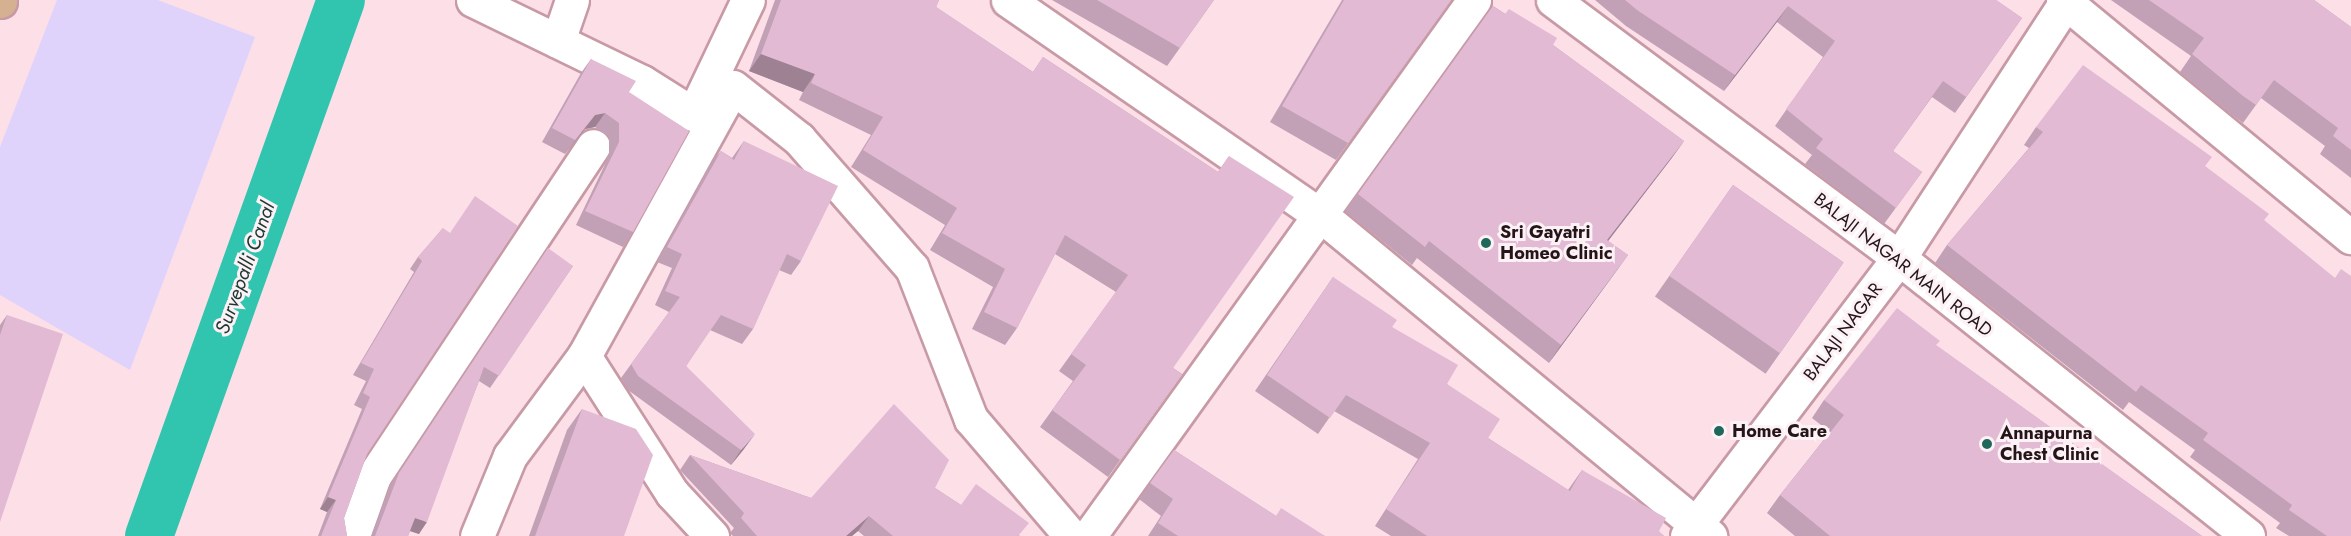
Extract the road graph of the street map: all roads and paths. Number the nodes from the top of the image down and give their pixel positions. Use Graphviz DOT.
graph roads {
  1 [pos="572,0"];
  2 [pos="748,0"];
  3 [pos="1008,0"];
  4 [pos="1474,0"];
  5 [pos="1553,0"];
  6 [pos="474,1"];
  7 [pos="2065,1"];
  8 [pos="558,41"];
  9 [pos="733,87"];
  10 [pos="693,114"];
  11 [pos="593,146"];
  12 [pos="1323,217"];
  13 [pos="2351,237"];
  14 [pos="1899,258"];
  15 [pos="584,356"];
  16 [pos="1697,532"];
  17 [pos="353,536"];
  18 [pos="477,536"];
  19 [pos="712,536"];
  20 [pos="1071,536"];
  21 [pos="1089,536"];
  22 [pos="2248,536"];
  1 -- 8 [label="street"];
  2 -- 10 [label="street"];
  3 -- 12 [label="street"];
  4 -- 12 [label="street"];
  5 -- 14 [label="street, BALAJI NAGAR MAIN ROAD"];
  6 -- 8 [label="street"];
  7 -- 13 [label="street"];
  7 -- 14 [label="street, BALAJI NAGAR"];
  8 -- 10 [label="street"];
  9 -- 10 [label="street"];
  9 -- 15 [label="street"];
  9 -- 20 [label="street"];
  11 -- 17 [label="street"];
  12 -- 16 [label="street"];
  12 -- 21 [label="street"];
  14 -- 16 [label="street, BALAJI NAGAR"];
  14 -- 22 [label="street, BALAJI NAGAR MAIN ROAD"];
  15 -- 18 [label="street"];
  15 -- 19 [label="street"];
}
